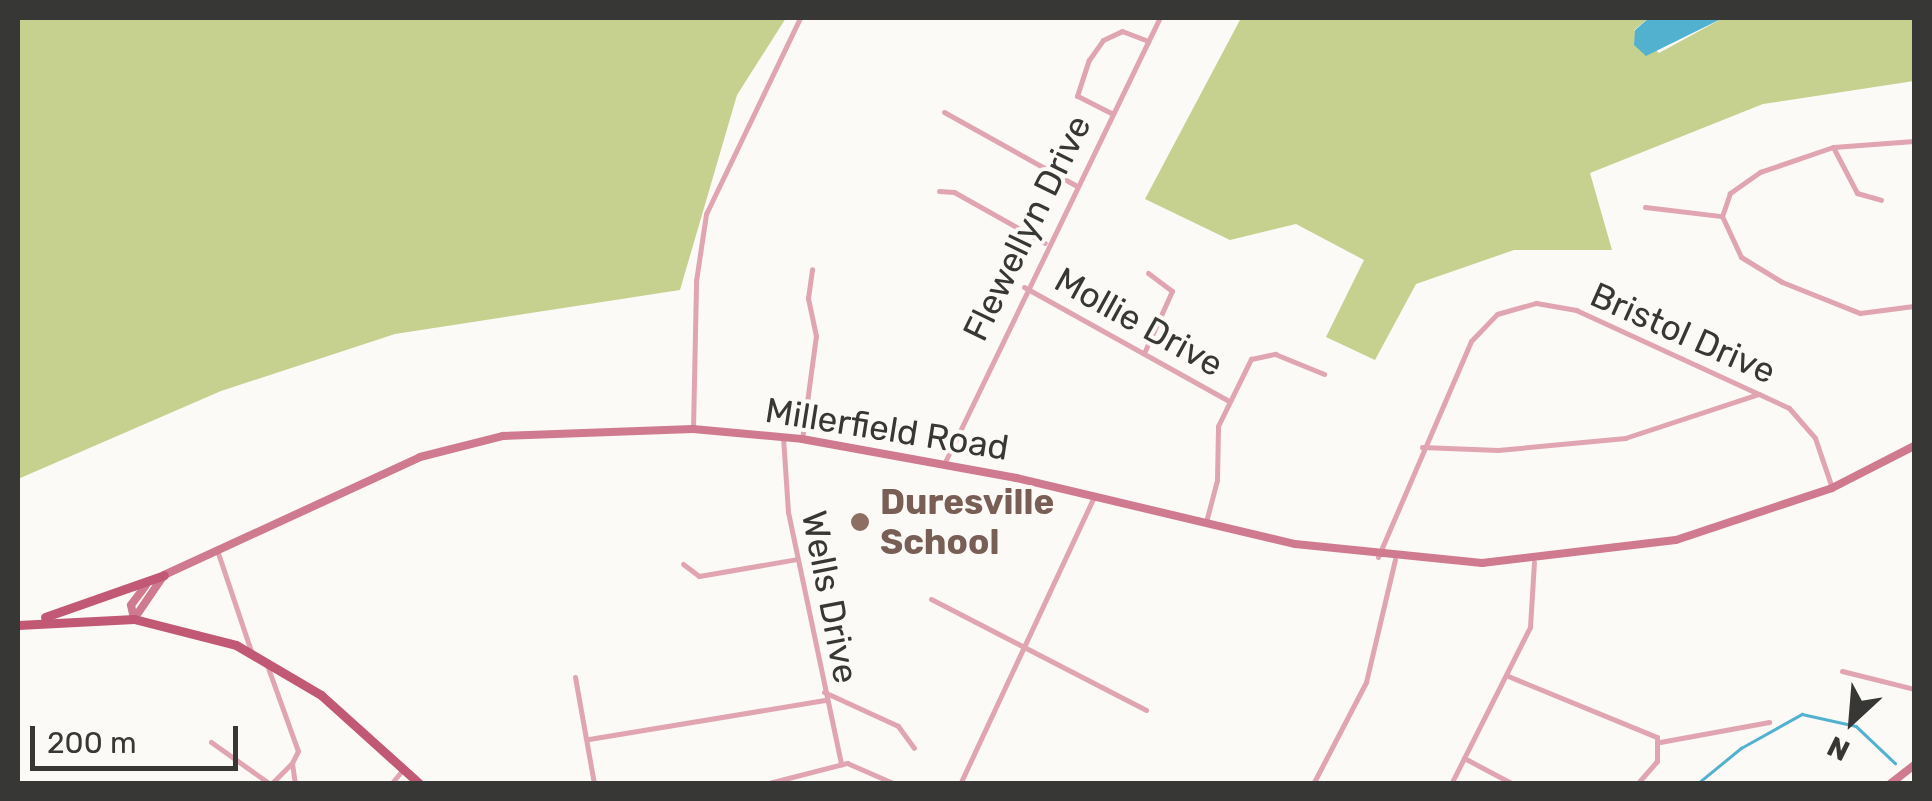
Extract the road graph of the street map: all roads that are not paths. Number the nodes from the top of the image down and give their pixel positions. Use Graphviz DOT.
graph roads {
  1 [pos="800,18"];
  2 [pos="1160,18"];
  3 [pos="1148,41"];
  4 [pos="944,112"];
  5 [pos="1111,113"];
  6 [pos="1914,142"];
  7 [pos="1833,147"];
  8 [pos="1074,185"];
  9 [pos="939,191"];
  10 [pos="1881,200"];
  11 [pos="1644,207"];
  12 [pos="1722,216"];
  13 [pos="1046,243"];
  14 [pos="812,269"];
  15 [pos="1148,272"];
  16 [pos="1024,287"];
  17 [pos="1914,306"];
  18 [pos="1144,352"];
  19 [pos="1324,374"];
  20 [pos="1759,394"];
  21 [pos="1229,400"];
  22 [pos="693,428"];
  23 [pos="782,437"];
  24 [pos="802,439"];
  25 [pos="1914,446"];
  26 [pos="1422,447"];
  27 [pos="944,464"];
  28 [pos="1832,488"];
  29 [pos="1094,496"];
  30 [pos="1206,522"];
  31 [pos="218,554"];
  32 [pos="1378,557"];
  33 [pos="796,559"];
  34 [pos="1395,560"];
  35 [pos="1534,562"];
  36 [pos="683,564"];
  37 [pos="164,575"];
  38 [pos="931,599"];
  39 [pos="134,619"];
  40 [pos="38,621"];
  41 [pos="18,625"];
  42 [pos="1024,646"];
  43 [pos="251,651"];
  44 [pos="266,659"];
  45 [pos="1842,670"];
  46 [pos="1507,676"];
  47 [pos="575,677"];
  48 [pos="1914,689"];
  49 [pos="824,696"];
  50 [pos="1146,710"];
  51 [pos="1770,722"];
  52 [pos="589,740"];
  53 [pos="212,742"];
  54 [pos="1660,742"];
  55 [pos="914,748"];
  56 [pos="1464,758"];
  57 [pos="292,764"];
  58 [pos="841,764"];
  59 [pos="1914,767"];
  60 [pos="404,768"];
  61 [pos="271,784"];
  62 [pos="295,784"];
  63 [pos="391,784"];
  64 [pos="420,784"];
  65 [pos="594,784"];
  66 [pos="766,784"];
  67 [pos="895,784"];
  68 [pos="960,784"];
  69 [pos="1313,784"];
  70 [pos="1451,784"];
  71 [pos="1514,784"];
  72 [pos="1637,784"];
  73 [pos="1890,784"];
  1 -- 22 [label="street"];
  2 -- 3 [label="street, Flewellyn Drive"];
  3 -- 5 [label="street, Flewellyn Drive"];
  3 -- 5 [label="street"];
  4 -- 8 [label="street"];
  5 -- 8 [label="street, Flewellyn Drive"];
  6 -- 7 [label="street"];
  7 -- 10 [label="street"];
  7 -- 12 [label="street"];
  8 -- 13 [label="street, Flewellyn Drive"];
  9 -- 13 [label="street"];
  11 -- 12 [label="street"];
  12 -- 17 [label="street"];
  13 -- 16 [label="street, Flewellyn Drive"];
  14 -- 24 [label="street"];
  15 -- 18 [label="street"];
  16 -- 18 [label="street, Mollie Drive"];
  16 -- 27 [label="street, Flewellyn Drive"];
  18 -- 21 [label="street, Mollie Drive"];
  19 -- 21 [label="street"];
  20 -- 26 [label="street"];
  20 -- 26 [label="street, Bristol Drive"];
  20 -- 28 [label="street, Bristol Drive"];
  21 -- 30 [label="street"];
  22 -- 23 [label="main road, Millerfield Road"];
  22 -- 31 [label="main road, Millerfield Road"];
  23 -- 24 [label="main road, Millerfield Road"];
  23 -- 33 [label="street, Wells Drive"];
  24 -- 27 [label="main road, Millerfield Road"];
  25 -- 28 [label="main road, Millerfield Road"];
  26 -- 32 [label="street, Bristol Drive"];
  27 -- 29 [label="main road, Millerfield Road"];
  28 -- 35 [label="main road, Millerfield Road"];
  29 -- 30 [label="main road, Millerfield Road"];
  29 -- 42 [label="street"];
  30 -- 32 [label="main road, Millerfield Road"];
  31 -- 37 [label="main road, Millerfield Road"];
  31 -- 43 [label="street"];
  32 -- 34 [label="main road, Millerfield Road"];
  33 -- 36 [label="street"];
  33 -- 49 [label="street, Wells Drive"];
  34 -- 35 [label="main road, Millerfield Road"];
  34 -- 69 [label="street"];
  35 -- 46 [label="street"];
  37 -- 39 [label="main road, Millerfield Road"];
  37 -- 40 [label="main road"];
  38 -- 42 [label="street"];
  39 -- 40 [label="main road"];
  39 -- 43 [label="main road"];
  40 -- 41 [label="main road"];
  42 -- 50 [label="street"];
  42 -- 68 [label="street"];
  43 -- 44 [label="main road"];
  44 -- 57 [label="street"];
  44 -- 60 [label="main road"];
  45 -- 48 [label="street"];
  46 -- 54 [label="street"];
  46 -- 56 [label="street"];
  47 -- 52 [label="street"];
  49 -- 52 [label="street"];
  49 -- 55 [label="street"];
  49 -- 58 [label="street, Wells Drive"];
  51 -- 54 [label="street"];
  52 -- 65 [label="street"];
  53 -- 61 [label="street"];
  54 -- 72 [label="street"];
  56 -- 70 [label="street"];
  56 -- 71 [label="street"];
  57 -- 61 [label="street"];
  57 -- 62 [label="street"];
  58 -- 66 [label="street"];
  58 -- 67 [label="street"];
  59 -- 73 [label="main road"];
  60 -- 63 [label="street"];
  60 -- 64 [label="main road"];
}
